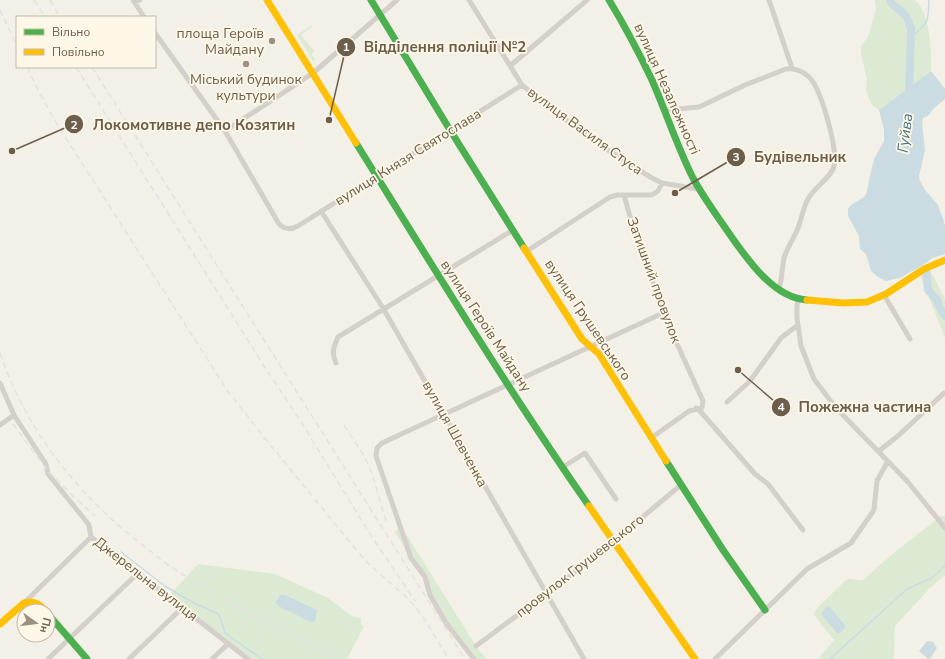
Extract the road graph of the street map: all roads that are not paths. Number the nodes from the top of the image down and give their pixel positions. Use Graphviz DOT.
graph roads {
  1 [pos="140,0"];
  2 [pos="267,0"];
  3 [pos="371,0"];
  4 [pos="397,0"];
  5 [pos="468,0"];
  6 [pos="587,0"];
  7 [pos="609,0"];
  8 [pos="769,0"];
  9 [pos="134,1"];
  10 [pos="380,14"];
  11 [pos="143,16"];
  12 [pos="156,34"];
  13 [pos="510,66"];
  14 [pos="792,68"];
  15 [pos="312,73"];
  16 [pos="522,85"];
  17 [pos="665,110"];
  18 [pos="450,130"];
  19 [pos="225,131"];
  20 [pos="377,176"];
  21 [pos="662,182"];
  22 [pos="698,189"];
  23 [pos="624,195"];
  24 [pos="321,212"];
  25 [pos="513,230"];
  26 [pos="526,251"];
  27 [pos="945,260"];
  28 [pos="438,276"];
  29 [pos="779,289"];
  30 [pos="884,295"];
  31 [pos="798,299"];
  32 [pos="383,308"];
  33 [pos="663,313"];
  34 [pos="798,325"];
  35 [pos="910,339"];
  36 [pos="591,347"];
  37 [pos="336,363"];
  38 [pos="0,383"];
  39 [pos="509,385"];
  40 [pos="944,392"];
  41 [pos="727,402"];
  42 [pos="699,408"];
  43 [pos="444,414"];
  44 [pos="14,415"];
  45 [pos="0,425"];
  46 [pos="651,438"];
  47 [pos="879,451"];
  48 [pos="888,460"];
  49 [pos="563,467"];
  50 [pos="682,484"];
  51 [pos="616,499"];
  52 [pos="945,528"];
  53 [pos="803,530"];
  54 [pos="91,537"];
  55 [pos="613,542"];
  56 [pos="138,573"];
  57 [pos="546,594"];
  58 [pos="24,603"];
  59 [pos="37,603"];
  60 [pos="182,608"];
  61 [pos="16,610"];
  62 [pos="765,610"];
  63 [pos="0,624"];
  64 [pos="56,624"];
  65 [pos="69,639"];
  66 [pos="228,644"];
  67 [pos="476,646"];
  68 [pos="48,659"];
  69 [pos="87,659"];
  70 [pos="129,659"];
  71 [pos="212,659"];
  72 [pos="248,659"];
  73 [pos="474,659"];
  74 [pos="584,659"];
  75 [pos="695,659"];
  76 [pos="716,659"];
  1 -- 9 [label="street"];
  2 -- 15 [label="street, вулиця Героїв Майдану"];
  3 -- 10 [label="street, вулиця Грушевського"];
  4 -- 10 [label="street"];
  5 -- 13 [label="street, вулиця Василя Стуса"];
  6 -- 13 [label="street"];
  7 -- 17 [label="street, вулиця Незалежності"];
  8 -- 14 [label="street"];
  9 -- 11 [label="street"];
  10 -- 15 [label="street"];
  10 -- 18 [label="street, вулиця Грушевського"];
  12 -- 19 [label="street"];
  13 -- 16 [label="street, вулиця Василя Стуса"];
  14 -- 17 [label="street"];
  14 -- 29 [label="street"];
  15 -- 19 [label="street"];
  15 -- 20 [label="street, вулиця Героїв Майдану"];
  16 -- 18 [label="street, вулиця Князя Святослава"];
  16 -- 21 [label="street, вулиця Василя Стуса"];
  17 -- 22 [label="street, вулиця Незалежності"];
  18 -- 20 [label="street, вулиця Князя Святослава"];
  18 -- 25 [label="street, вулиця Грушевського"];
  19 -- 24 [label="street, вулиця Князя Святослава"];
  20 -- 24 [label="street, вулиця Князя Святослава"];
  20 -- 28 [label="street, вулиця Героїв Майдану"];
  21 -- 22 [label="street, вулиця Василя Стуса"];
  21 -- 23 [label="street"];
  22 -- 29 [label="street, вулиця Незалежності"];
  23 -- 26 [label="street"];
  23 -- 33 [label="street, Затишний провулок"];
  24 -- 32 [label="street, вулиця Шевченка"];
  25 -- 26 [label="street, вулиця Грушевського"];
  25 -- 28 [label="street"];
  26 -- 36 [label="street, вулиця Грушевського"];
  27 -- 30 [label="street"];
  28 -- 32 [label="street"];
  28 -- 39 [label="street, вулиця Героїв Майдану"];
  29 -- 31 [label="street, вулиця Незалежності"];
  30 -- 31 [label="street"];
  30 -- 35 [label="street"];
  31 -- 34 [label="street"];
  32 -- 37 [label="street"];
  32 -- 43 [label="street, вулиця Шевченка"];
  33 -- 36 [label="street"];
  33 -- 42 [label="street, Затишний провулок"];
  34 -- 41 [label="street"];
  34 -- 47 [label="street"];
  36 -- 39 [label="street"];
  36 -- 46 [label="street, вулиця Грушевського"];
  38 -- 44 [label="street, Джерельна вулиця"];
  39 -- 43 [label="street"];
  39 -- 49 [label="street, вулиця Героїв Майдану"];
  40 -- 47 [label="street"];
  42 -- 46 [label="street"];
  42 -- 53 [label="street"];
  43 -- 57 [label="street, вулиця Шевченка"];
  43 -- 73 [label="street"];
  44 -- 45 [label="street"];
  44 -- 54 [label="street, Джерельна вулиця"];
  46 -- 50 [label="street, вулиця Грушевського"];
  47 -- 48 [label="street"];
  48 -- 52 [label="street"];
  48 -- 62 [label="street"];
  49 -- 51 [label="street"];
  49 -- 55 [label="street, вулиця Героїв Майдану"];
  50 -- 55 [label="street, провулок Грушевського"];
  50 -- 62 [label="street, вулиця Грушевського"];
  54 -- 56 [label="street, Джерельна вулиця"];
  54 -- 58 [label="street"];
  55 -- 57 [label="street, провулок Грушевського"];
  55 -- 75 [label="street, вулиця Героїв Майдану"];
  56 -- 60 [label="street, Джерельна вулиця"];
  56 -- 65 [label="street"];
  57 -- 67 [label="street, провулок Грушевського"];
  57 -- 74 [label="street, вулиця Шевченка"];
  58 -- 59 [label="street"];
  60 -- 66 [label="street, Джерельна вулиця"];
  60 -- 70 [label="street"];
  61 -- 63 [label="street"];
  62 -- 76 [label="street"];
  64 -- 65 [label="street"];
  65 -- 68 [label="street"];
  65 -- 69 [label="street"];
  66 -- 71 [label="street"];
  66 -- 72 [label="street, Джерельна вулиця"];
}
